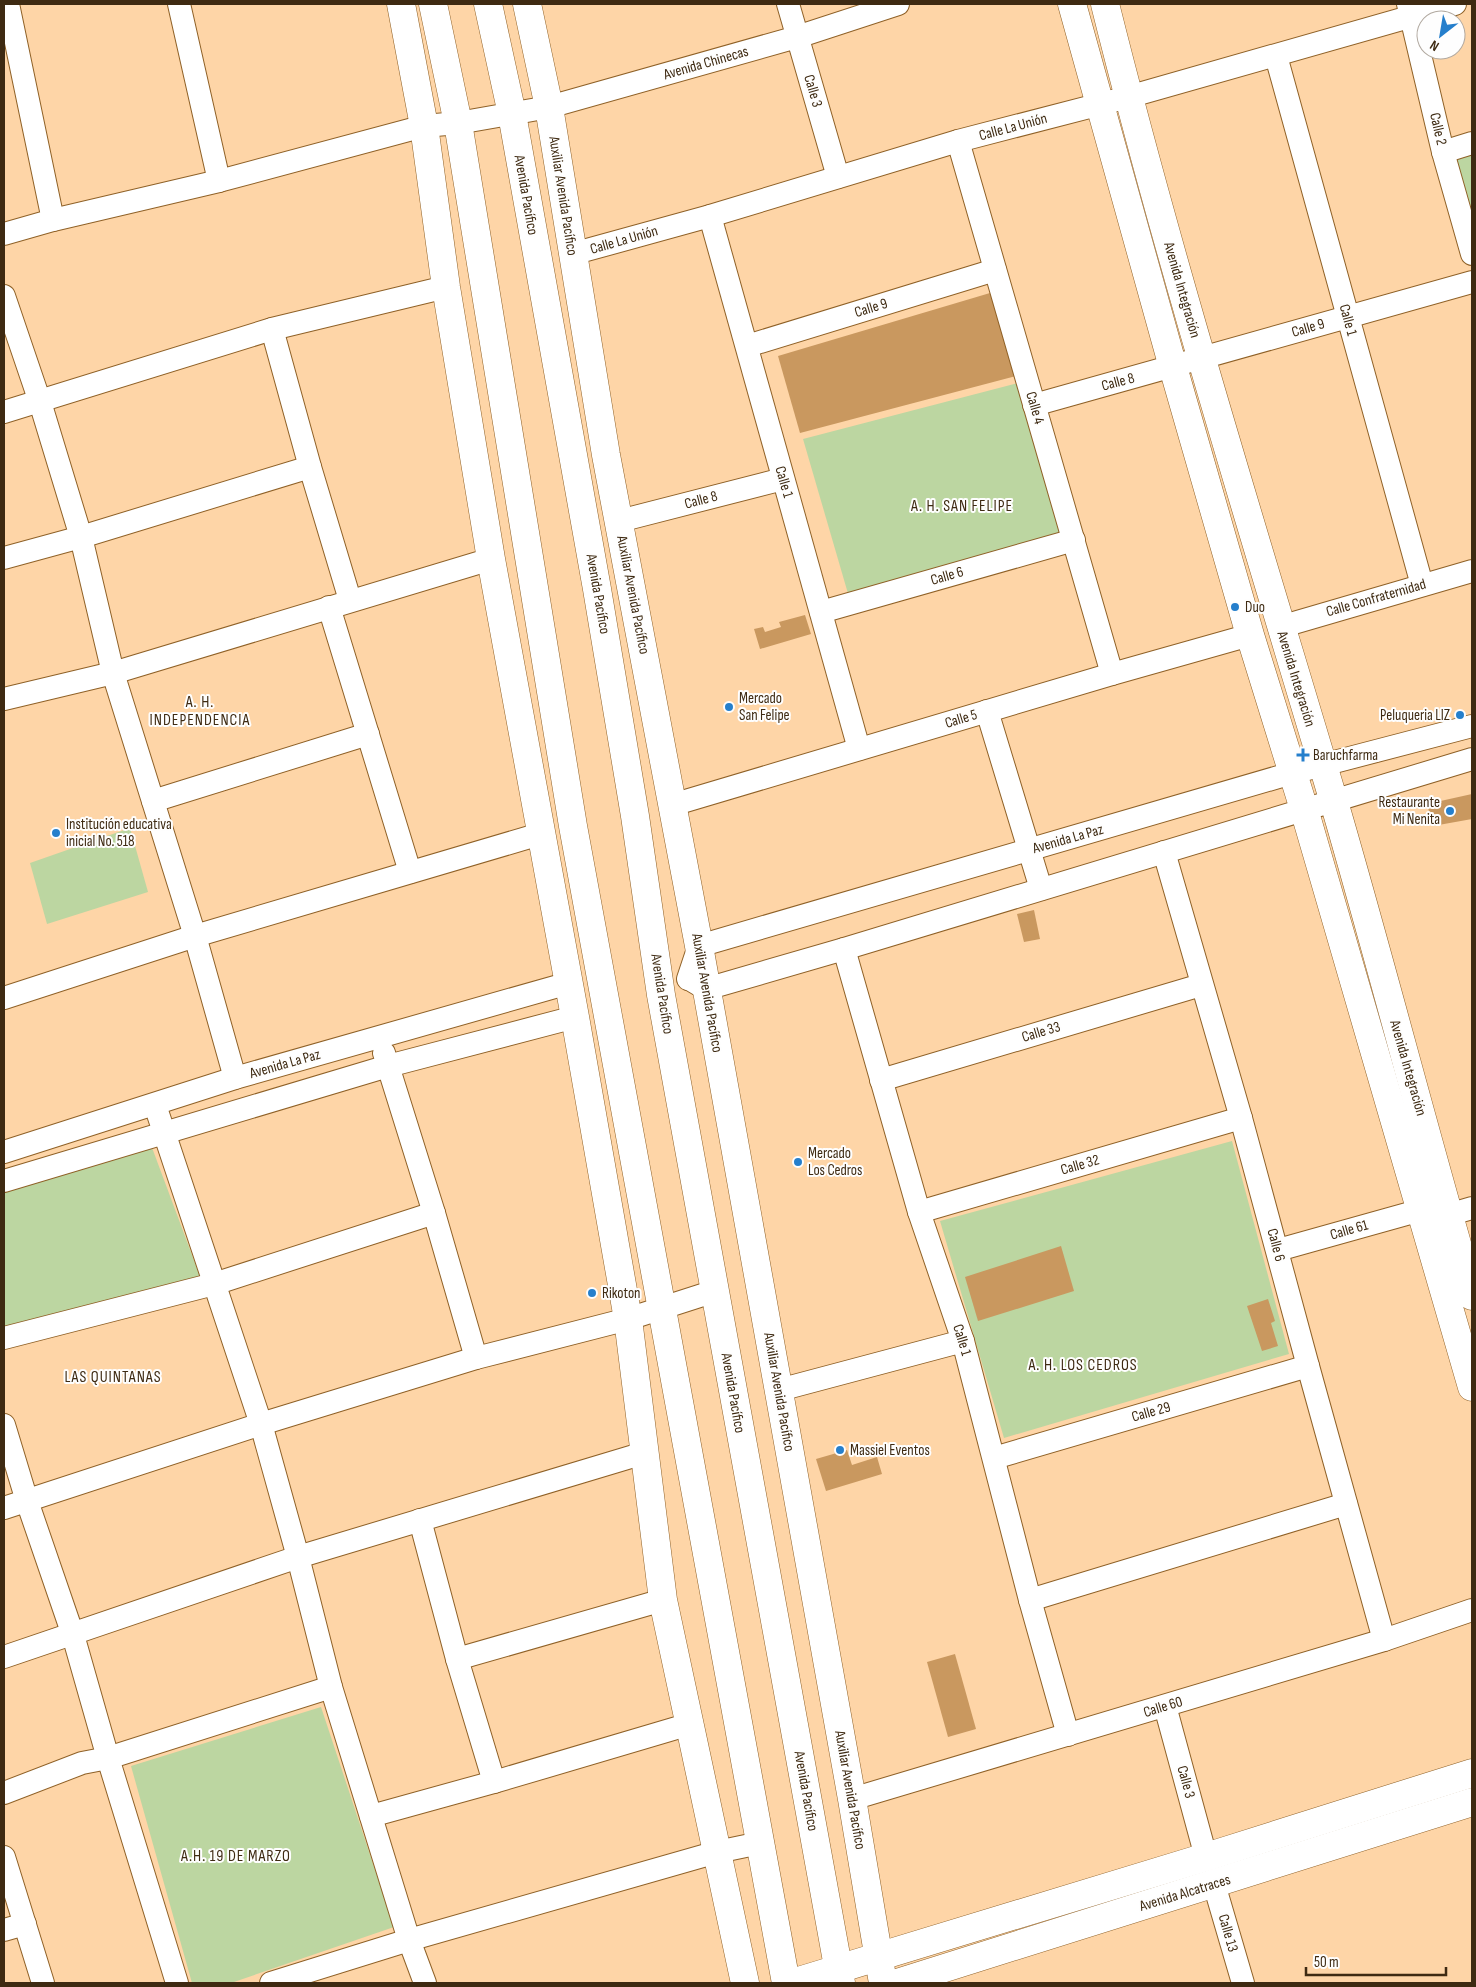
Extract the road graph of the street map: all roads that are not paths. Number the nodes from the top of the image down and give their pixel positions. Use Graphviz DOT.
graph roads {
  1 [pos="8,4"];
  2 [pos="179,4"];
  3 [pos="400,4"];
  4 [pos="433,4"];
  5 [pos="488,4"];
  6 [pos="527,4"];
  7 [pos="788,4"];
  8 [pos="898,4"];
  9 [pos="1072,4"];
  10 [pos="1105,4"];
  11 [pos="1456,4"];
  12 [pos="1410,10"];
  13 [pos="798,37"];
  14 [pos="10,48"];
  15 [pos="1276,56"];
  16 [pos="1128,97"];
  17 [pos="1098,105"];
  18 [pos="549,107"];
  19 [pos="512,114"];
  20 [pos="458,123"];
  21 [pos="424,126"];
  22 [pos="958,141"];
  23 [pos="1472,143"];
  24 [pos="1444,152"];
  25 [pos="838,177"];
  26 [pos="219,181"];
  27 [pos="710,216"];
  28 [pos="53,220"];
  29 [pos="4,234"];
  30 [pos="572,254"];
  31 [pos="1472,254"];
  32 [pos="995,270"];
  33 [pos="1472,282"];
  34 [pos="446,287"];
  35 [pos="4,296"];
  36 [pos="1347,317"];
  37 [pos="272,329"];
  38 [pos="747,346"];
  39 [pos="1202,358"];
  40 [pos="1173,367"];
  41 [pos="40,402"];
  42 [pos="1034,405"];
  43 [pos="4,412"];
  44 [pos="310,467"];
  45 [pos="783,478"];
  46 [pos="619,521"];
  47 [pos="81,537"];
  48 [pos="1074,540"];
  49 [pos="4,558"];
  50 [pos="491,558"];
  51 [pos="1472,571"];
  52 [pos="1422,585"];
  53 [pos="350,600"];
  54 [pos="329,607"];
  55 [pos="821,612"];
  56 [pos="1280,627"];
  57 [pos="1250,635"];
  58 [pos="113,673"];
  59 [pos="1112,674"];
  60 [pos="4,699"];
  61 [pos="987,711"];
  62 [pos="1472,726"];
  63 [pos="368,734"];
  64 [pos="859,749"];
  65 [pos="1472,760"];
  66 [pos="1322,765"];
  67 [pos="1292,773"];
  68 [pos="153,801"];
  69 [pos="1333,801"];
  70 [pos="672,805"];
  71 [pos="1304,809"];
  72 [pos="540,834"];
  73 [pos="1028,851"];
  74 [pos="1164,852"];
  75 [pos="410,872"];
  76 [pos="1041,889"];
  77 [pos="194,936"];
  78 [pos="699,946"];
  79 [pos="844,949"];
  80 [pos="569,983"];
  81 [pos="697,984"];
  82 [pos="1201,985"];
  83 [pos="661,994"];
  84 [pos="4,998"];
  85 [pos="575,1017"];
  86 [pos="379,1037"];
  87 [pos="388,1066"];
  88 [pos="236,1078"];
  89 [pos="881,1080"];
  90 [pos="155,1105"];
  91 [pos="1241,1118"];
  92 [pos="163,1134"];
  93 [pos="4,1152"];
  94 [pos="4,1181"];
  95 [pos="1421,1210"];
  96 [pos="919,1212"];
  97 [pos="1460,1212"];
  98 [pos="434,1214"];
  99 [pos="1278,1250"];
  100 [pos="214,1284"];
  101 [pos="715,1291"];
  102 [pos="1472,1296"];
  103 [pos="662,1308"];
  104 [pos="628,1319"];
  105 [pos="4,1338"];
  106 [pos="963,1341"];
  107 [pos="476,1358"];
  108 [pos="1308,1366"];
  109 [pos="1472,1387"];
  110 [pos="779,1390"];
  111 [pos="262,1424"];
  112 [pos="4,1425"];
  113 [pos="644,1453"];
  114 [pos="994,1458"];
  115 [pos="27,1501"];
  116 [pos="1346,1504"];
  117 [pos="4,1508"];
  118 [pos="420,1520"];
  119 [pos="298,1557"];
  120 [pos="663,1600"];
  121 [pos="1030,1600"];
  122 [pos="1472,1610"];
  123 [pos="73,1635"];
  124 [pos="1384,1640"];
  125 [pos="4,1657"];
  126 [pos="457,1659"];
  127 [pos="331,1687"];
  128 [pos="1165,1706"];
  129 [pos="690,1724"];
  130 [pos="1068,1734"];
  131 [pos="108,1758"];
  132 [pos="1472,1773"];
  133 [pos="494,1782"];
  134 [pos="4,1793"];
  135 [pos="852,1799"];
  136 [pos="1472,1802"];
  137 [pos="371,1816"];
  138 [pos="760,1843"];
  139 [pos="717,1852"];
  140 [pos="4,1857"];
  141 [pos="1206,1857"];
  142 [pos="1214,1884"];
  143 [pos="14,1927"];
  144 [pos="409,1940"];
  145 [pos="879,1957"];
  146 [pos="840,1976"];
  147 [pos="44,1983"];
  148 [pos="178,1983"];
  149 [pos="272,1983"];
  150 [pos="425,1983"];
  151 [pos="745,1983"];
  152 [pos="786,1983"];
  153 [pos="792,1983"];
  154 [pos="883,1983"];
  155 [pos="897,1983"];
  156 [pos="1243,1983"];
  1 -- 14 [label="street"];
  2 -- 26 [label="street"];
  3 -- 21 [label="main road"];
  4 -- 20 [label="main road"];
  5 -- 19 [label="main road, Avenida Pacífico"];
  6 -- 18 [label="main road, Auxiliar Avenida Pacífico"];
  7 -- 13 [label="street, Calle 3"];
  8 -- 13 [label="street, Avenida Chinecas"];
  9 -- 17 [label="main road"];
  10 -- 16 [label="main road, Avenida Integración"];
  11 -- 12 [label="street, Calle La Unión"];
  12 -- 15 [label="street, Calle La Unión"];
  12 -- 24 [label="street, Calle 2"];
  13 -- 18 [label="street, Avenida Chinecas"];
  13 -- 25 [label="street, Calle 3"];
  14 -- 28 [label="street"];
  15 -- 16 [label="street, Calle La Unión"];
  15 -- 36 [label="street, Calle 1"];
  16 -- 17 [label="street, Calle La Unión"];
  16 -- 39 [label="main road, Avenida Integración"];
  17 -- 22 [label="street, Calle La Unión"];
  17 -- 40 [label="main road"];
  18 -- 19 [label="street, Avenida Chinecas"];
  18 -- 30 [label="main road, Auxiliar Avenida Pacífico"];
  19 -- 20 [label="street, Avenida Chinecas"];
  19 -- 83 [label="main road, Avenida Pacífico"];
  20 -- 21 [label="street"];
  20 -- 103 [label="main road"];
  21 -- 26 [label="street"];
  21 -- 34 [label="main road"];
  22 -- 25 [label="street, Calle La Unión"];
  22 -- 32 [label="street, Calle 4"];
  23 -- 24 [label="street"];
  24 -- 31 [label="street, Calle 2"];
  25 -- 27 [label="street, Calle La Unión"];
  26 -- 28 [label="street"];
  27 -- 30 [label="street, Calle La Unión"];
  27 -- 38 [label="street, Calle 1"];
  28 -- 29 [label="street"];
  30 -- 46 [label="main road, Auxiliar Avenida Pacífico"];
  32 -- 38 [label="street, Calle 9"];
  32 -- 42 [label="street, Calle 4"];
  33 -- 36 [label="street, Calle 9"];
  34 -- 37 [label="street"];
  34 -- 50 [label="main road"];
  35 -- 41 [label="street"];
  36 -- 39 [label="street, Calle 9"];
  36 -- 52 [label="street, Calle 1"];
  37 -- 41 [label="street"];
  37 -- 44 [label="street"];
  38 -- 45 [label="street, Calle 1"];
  39 -- 40 [label="street, Calle 8"];
  39 -- 56 [label="main road, Avenida Integración"];
  40 -- 42 [label="street, Calle 8"];
  40 -- 57 [label="main road"];
  41 -- 43 [label="street"];
  41 -- 47 [label="street"];
  42 -- 48 [label="street, Calle 4"];
  44 -- 47 [label="street"];
  44 -- 53 [label="street"];
  45 -- 46 [label="street, Calle 8"];
  45 -- 55 [label="street, Calle 1"];
  46 -- 70 [label="main road, Auxiliar Avenida Pacífico"];
  47 -- 49 [label="street"];
  47 -- 58 [label="street"];
  48 -- 55 [label="street, Calle 6"];
  48 -- 59 [label="street, Calle 4"];
  50 -- 53 [label="street"];
  50 -- 72 [label="main road"];
  51 -- 52 [label="street, Calle Confraternidad"];
  52 -- 56 [label="street, Calle Confraternidad"];
  53 -- 54 [label="street"];
  54 -- 58 [label="street"];
  54 -- 63 [label="street"];
  55 -- 64 [label="street, Calle 1"];
  56 -- 66 [label="main road, Avenida Integración"];
  57 -- 59 [label="street, Calle 5"];
  57 -- 67 [label="main road"];
  58 -- 60 [label="street"];
  58 -- 68 [label="street"];
  59 -- 61 [label="street, Calle 5"];
  61 -- 64 [label="street, Calle 5"];
  61 -- 73 [label="street"];
  62 -- 66 [label="street, Avenida La Paz"];
  63 -- 68 [label="street"];
  63 -- 75 [label="street"];
  64 -- 70 [label="street, Calle 5"];
  65 -- 69 [label="street"];
  66 -- 67 [label="street, Avenida La Paz"];
  66 -- 69 [label="main road, Avenida Integración"];
  67 -- 71 [label="main road"];
  67 -- 73 [label="street, Avenida La Paz"];
  68 -- 77 [label="street"];
  69 -- 71 [label="street"];
  69 -- 97 [label="main road, Avenida Integración"];
  70 -- 78 [label="main road, Auxiliar Avenida Pacífico"];
  71 -- 74 [label="street"];
  71 -- 95 [label="main road"];
  72 -- 75 [label="street"];
  72 -- 80 [label="main road"];
  73 -- 76 [label="street"];
  73 -- 78 [label="street, Avenida La Paz"];
  74 -- 76 [label="street"];
  74 -- 82 [label="street, Calle 6"];
  75 -- 77 [label="street"];
  76 -- 79 [label="street"];
  77 -- 84 [label="street"];
  77 -- 88 [label="street"];
  78 -- 81 [label="main road, Auxiliar Avenida Pacífico"];
  79 -- 81 [label="street"];
  79 -- 89 [label="street, Calle 1"];
  80 -- 85 [label="main road"];
  80 -- 86 [label="street, Avenida La Paz"];
  81 -- 83 [label="street"];
  81 -- 110 [label="main road, Auxiliar Avenida Pacífico"];
  82 -- 89 [label="street, Calle 33"];
  82 -- 91 [label="street, Calle 6"];
  83 -- 101 [label="main road, Avenida Pacífico"];
  85 -- 87 [label="street"];
  85 -- 104 [label="main road"];
  86 -- 87 [label="street"];
  86 -- 88 [label="street, Avenida La Paz"];
  87 -- 92 [label="street"];
  87 -- 98 [label="street"];
  88 -- 90 [label="street, Avenida La Paz"];
  89 -- 96 [label="street, Calle 1"];
  90 -- 92 [label="street"];
  90 -- 93 [label="street, Avenida La Paz"];
  91 -- 96 [label="street, Calle 32"];
  91 -- 99 [label="street, Calle 6"];
  92 -- 94 [label="street"];
  92 -- 100 [label="street"];
  95 -- 99 [label="street, Calle 61"];
  95 -- 109 [label="main road"];
  96 -- 106 [label="street, Calle 1"];
  97 -- 102 [label="main road, Avenida Integración"];
  98 -- 100 [label="street"];
  98 -- 107 [label="street"];
  99 -- 108 [label="street, Calle 6"];
  100 -- 105 [label="street"];
  100 -- 111 [label="street"];
  101 -- 103 [label="street"];
  101 -- 146 [label="main road, Avenida Pacífico"];
  103 -- 104 [label="street"];
  103 -- 138 [label="main road"];
  104 -- 107 [label="street"];
  104 -- 113 [label="main road"];
  106 -- 110 [label="street"];
  106 -- 114 [label="street, Calle 1"];
  107 -- 111 [label="street"];
  108 -- 114 [label="street, Calle 29"];
  108 -- 116 [label="street, Calle 6"];
  110 -- 135 [label="main road, Auxiliar Avenida Pacífico"];
  111 -- 115 [label="street"];
  111 -- 119 [label="street"];
  112 -- 115 [label="street"];
  113 -- 118 [label="street"];
  113 -- 120 [label="main road"];
  114 -- 121 [label="street, Calle 1"];
  115 -- 117 [label="street"];
  115 -- 123 [label="street"];
  116 -- 121 [label="street"];
  116 -- 124 [label="street, Calle 6"];
  118 -- 119 [label="street"];
  118 -- 126 [label="street"];
  119 -- 123 [label="street"];
  119 -- 127 [label="street"];
  120 -- 126 [label="street"];
  120 -- 129 [label="main road"];
  121 -- 130 [label="street, Calle 1"];
  122 -- 124 [label="street, Calle 60"];
  123 -- 125 [label="street"];
  123 -- 131 [label="street"];
  124 -- 128 [label="street, Calle 60"];
  126 -- 133 [label="street"];
  127 -- 131 [label="street"];
  127 -- 137 [label="street"];
  128 -- 130 [label="street, Calle 60"];
  128 -- 141 [label="street, Calle 3"];
  129 -- 133 [label="street"];
  129 -- 139 [label="main road"];
  130 -- 135 [label="street, Calle 60"];
  131 -- 134 [label="street"];
  131 -- 148 [label="street"];
  132 -- 141 [label="main road"];
  133 -- 137 [label="street"];
  135 -- 145 [label="main road, Auxiliar Avenida Pacífico"];
  136 -- 142 [label="main road, Avenida Alcatraces"];
  137 -- 144 [label="street"];
  138 -- 139 [label="street"];
  138 -- 152 [label="main road"];
  139 -- 144 [label="street"];
  139 -- 151 [label="main road"];
  140 -- 143 [label="street"];
  141 -- 145 [label="main road"];
  142 -- 155 [label="main road, Avenida Alcatraces"];
  142 -- 156 [label="street, Calle 13"];
  143 -- 147 [label="street"];
  144 -- 149 [label="street"];
  144 -- 150 [label="street"];
  145 -- 146 [label="main road"];
  145 -- 154 [label="main road, Auxiliar Avenida Pacífico"];
  146 -- 153 [label="main road"];
}
